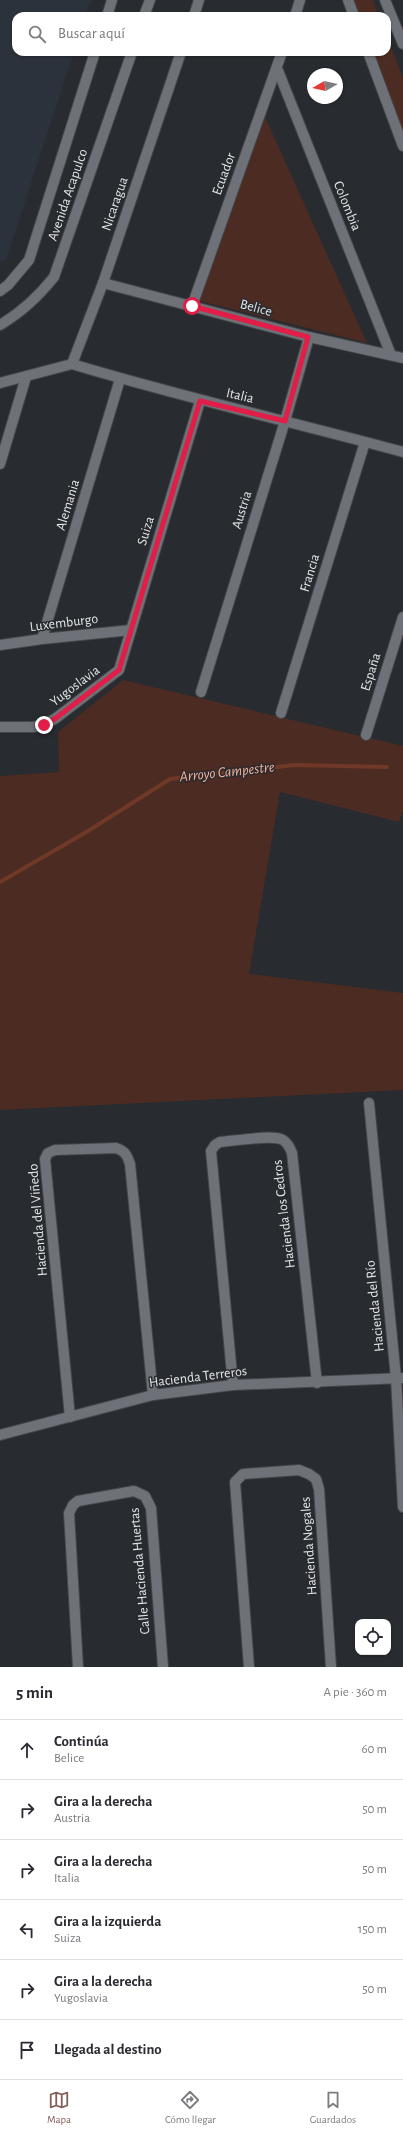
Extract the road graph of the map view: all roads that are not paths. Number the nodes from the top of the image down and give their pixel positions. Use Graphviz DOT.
graph roads {
  1 [pos="112,0"];
  2 [pos="150,0"];
  3 [pos="199,0"];
  4 [pos="300,0"];
  5 [pos="348,0"];
  6 [pos="386,0"];
  7 [pos="108,12"];
  8 [pos="146,12"];
  9 [pos="195,12"];
  10 [pos="296,12"];
  11 [pos="352,12"];
  12 [pos="391,12"];
  13 [pos="391,13"];
  14 [pos="403,44"];
  15 [pos="95,56"];
  16 [pos="131,56"];
  17 [pos="180,56"];
  18 [pos="281,56"];
  19 [pos="369,56"];
  20 [pos="277,68"];
  21 [pos="403,146"];
  22 [pos="103,283"];
  23 [pos="0,291"];
  24 [pos="192,306"];
  25 [pos="0,325"];
  26 [pos="308,337"];
  27 [pos="391,355"];
  28 [pos="403,358"];
  29 [pos="72,364"];
  30 [pos="26,377"];
  31 [pos="120,379"];
  32 [pos="0,383"];
  33 [pos="200,401"];
  34 [pos="285,421"];
  35 [pos="366,442"];
  36 [pos="403,452"];
  37 [pos="0,464"];
  38 [pos="403,617"];
  39 [pos="131,630"];
  40 [pos="42,639"];
  41 [pos="0,645"];
  42 [pos="119,670"];
  43 [pos="201,692"];
  44 [pos="281,713"];
  45 [pos="0,727"];
  46 [pos="366,735"];
  47 [pos="369,1103"];
  48 [pos="400,1378"];
  49 [pos="317,1382"];
  50 [pos="234,1385"];
  51 [pos="153,1395"];
  52 [pos="70,1417"];
  53 [pos="0,1435"];
  54 [pos="403,1507"];
  55 [pos="78,1667"];
  56 [pos="163,1667"];
  57 [pos="250,1667"];
  58 [pos="331,1667"];
  1 -- 7 [label="street"];
  2 -- 8 [label="street"];
  3 -- 9 [label="street"];
  4 -- 10 [label="street"];
  5 -- 11 [label="street"];
  6 -- 12 [label="street"];
  13 -- 14 [label="street"];
  15 -- 23 [label="street, Avenida Acapulco"];
  16 -- 25 [label="street, Avenida Acapulco"];
  17 -- 22 [label="street, Nicaragua"];
  18 -- 20 [label="street, Ecuador"];
  19 -- 21 [label="street"];
  20 -- 24 [label="street, Ecuador"];
  20 -- 27 [label="street, Colombia"];
  22 -- 24 [label="street, Belice"];
  22 -- 29 [label="street, Nicaragua"];
  24 -- 26 [label="street, Belice"];
  26 -- 27 [label="street, Belice"];
  26 -- 34 [label="street, Austria"];
  27 -- 28 [label="street, Belice"];
  29 -- 30 [label="street"];
  29 -- 31 [label="street, Italia"];
  30 -- 32 [label="street"];
  30 -- 37 [label="street"];
  31 -- 33 [label="street, Italia"];
  31 -- 40 [label="street, Alemania"];
  33 -- 34 [label="street, Italia"];
  33 -- 39 [label="street, Suiza"];
  34 -- 35 [label="street, Italia"];
  34 -- 43 [label="street, Austria"];
  35 -- 36 [label="street, Italia"];
  35 -- 44 [label="street, Francia"];
  38 -- 46 [label="street, España"];
  39 -- 40 [label="street, Luxemburgo"];
  39 -- 42 [label="street, Suiza"];
  40 -- 41 [label="street, Luxemburgo"];
  42 -- 45 [label="street, Yugoslavia"];
  47 -- 48 [label="street, Hacienda del Río"];
  48 -- 49 [label="street, Hacienda Terreros"];
  48 -- 54 [label="street, Hacienda del Río"];
  49 -- 50 [label="street, Hacienda Terreros"];
  49 -- 50 [label="street, Hacienda los Cedros"];
  50 -- 51 [label="street, Hacienda Terreros"];
  51 -- 52 [label="street, Hacienda Terreros"];
  51 -- 52 [label="street, Hacienda del Viñedo"];
  52 -- 53 [label="street, Hacienda Terreros"];
  55 -- 56 [label="street, Calle Hacienda Huertas"];
  57 -- 58 [label="street, Hacienda Nogales"];
}
